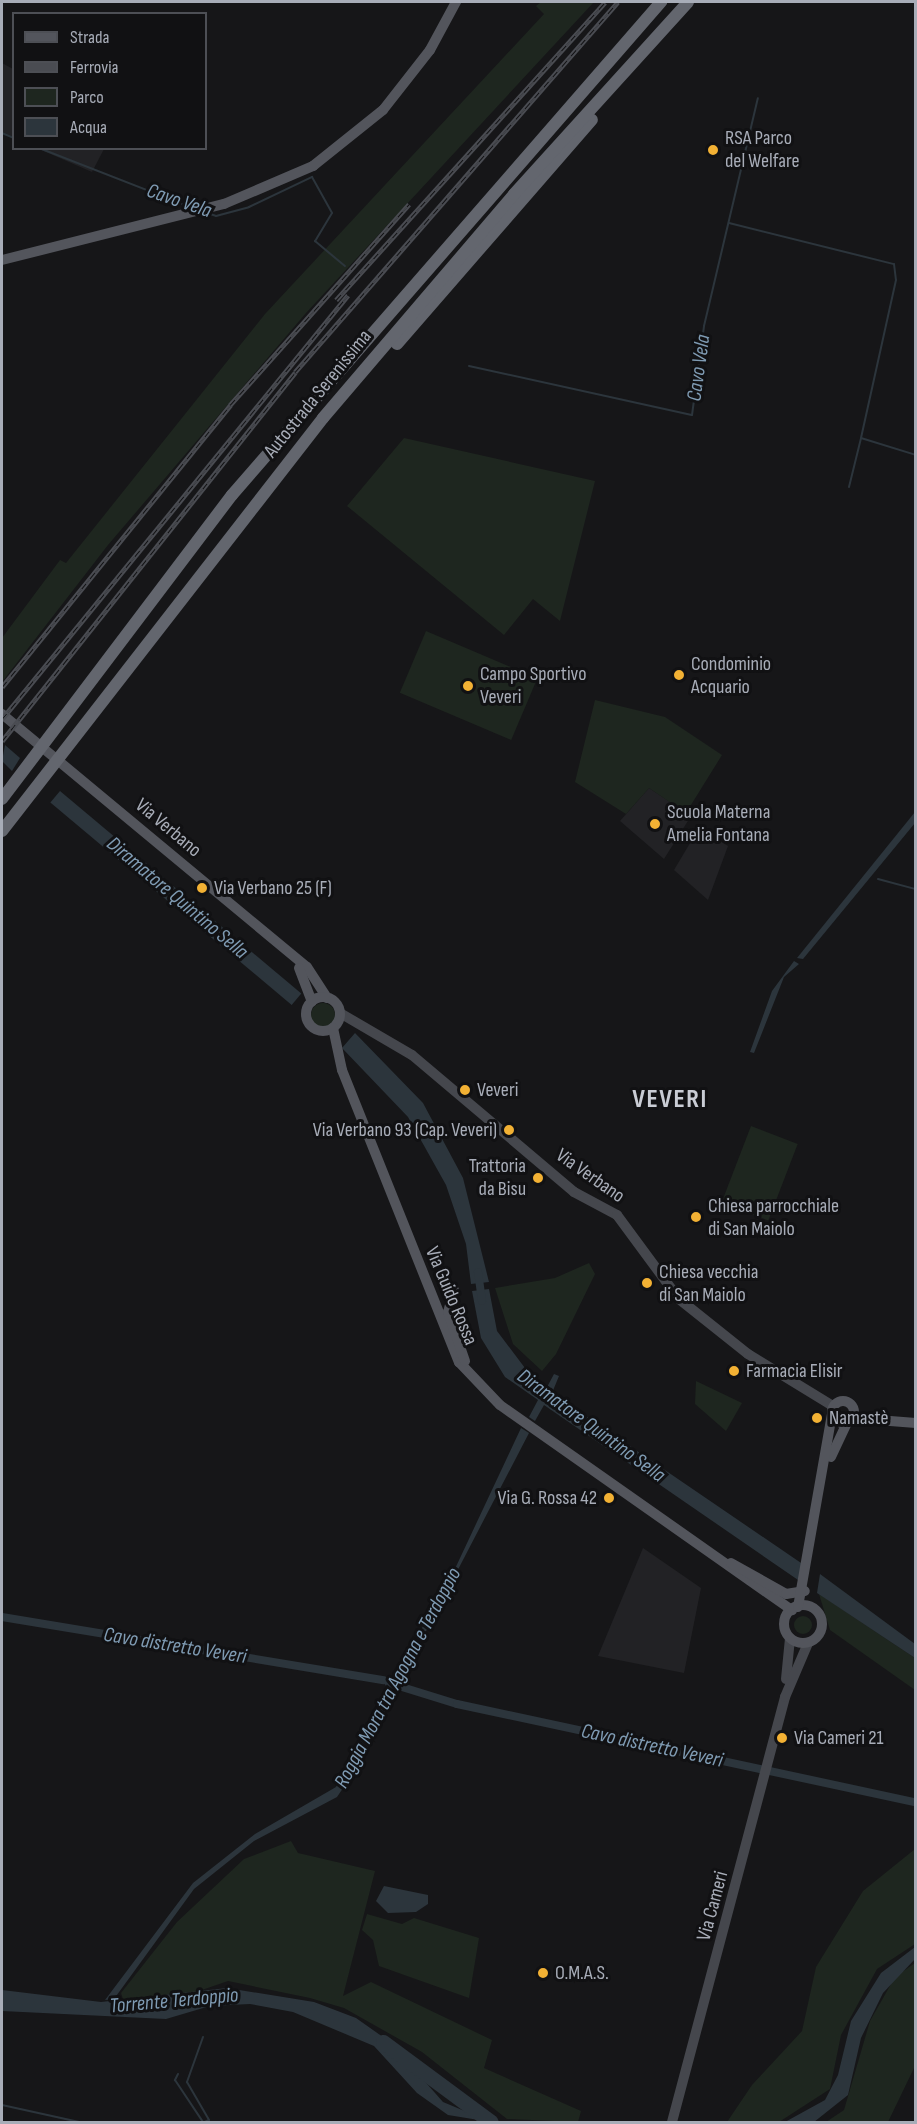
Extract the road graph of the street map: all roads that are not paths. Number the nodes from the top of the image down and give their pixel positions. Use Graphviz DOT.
graph roads {
  1 [pos="456,2"];
  2 [pos="661,2"];
  3 [pos="688,2"];
  4 [pos="656,38"];
  5 [pos="2,260"];
  6 [pos="397,344"];
  7 [pos="235,538"];
  8 [pos="192,580"];
  9 [pos="2,714"];
  10 [pos="3,798"];
  11 [pos="2,831"];
  12 [pos="256,926"];
  13 [pos="327,998"];
  14 [pos="312,1002"];
  15 [pos="340,1013"];
  16 [pos="333,1028"];
  17 [pos="322,1032"];
  18 [pos="335,1051"];
  19 [pos="454,1290"];
  20 [pos="472,1376"];
  21 [pos="852,1406"];
  22 [pos="833,1410"];
  23 [pos="899,1419"];
  24 [pos="849,1420"];
  25 [pos="915,1423"];
  26 [pos="827,1469"];
  27 [pos="720,1558"];
  28 [pos="805,1591"];
  29 [pos="767,1595"];
  30 [pos="810,1607"];
  31 [pos="795,1608"];
  32 [pos="785,1620"];
  33 [pos="790,1638"];
  34 [pos="808,1642"];
  35 [pos="785,1697"];
  36 [pos="672,2122"];
  1 -- 5 [label="main road"];
  2 -- 10 [label="highway, Autostrada Serenissima"];
  3 -- 4 [label="highway, Autostrada Serenissima"];
  4 -- 6 [label="highway"];
  4 -- 8 [label="highway, Autostrada Serenissima"];
  7 -- 8 [label="highway"];
  8 -- 11 [label="highway, Autostrada Serenissima"];
  9 -- 12 [label="main road, Via Verbano"];
  12 -- 13 [label="main road, Via Verbano"];
  12 -- 14 [label="main road, Via Verbano"];
  13 -- 14 [label="main road"];
  13 -- 15 [label="main road"];
  14 -- 17 [label="main road"];
  15 -- 16 [label="main road"];
  15 -- 22 [label="street, Via Verbano"];
  16 -- 17 [label="main road"];
  16 -- 18 [label="main road"];
  17 -- 18 [label="main road"];
  18 -- 20 [label="main road, Via Guido Rossa"];
  19 -- 20 [label="main road"];
  20 -- 27 [label="main road, Via Guido Rossa"];
  21 -- 22 [label="main road"];
  21 -- 23 [label="main road"];
  21 -- 24 [label="main road"];
  22 -- 24 [label="main road"];
  22 -- 26 [label="main road"];
  23 -- 24 [label="main road"];
  23 -- 25 [label="main road"];
  24 -- 26 [label="main road"];
  26 -- 28 [label="main road"];
  27 -- 28 [label="main road"];
  27 -- 29 [label="main road, Via Guido Rossa"];
  28 -- 30 [label="main road"];
  28 -- 31 [label="main road"];
  29 -- 31 [label="main road, Via Guido Rossa"];
  29 -- 32 [label="main road, Via Guido Rossa"];
  30 -- 31 [label="main road"];
  30 -- 34 [label="main road"];
  31 -- 32 [label="main road"];
  32 -- 33 [label="main road"];
  33 -- 34 [label="main road"];
  33 -- 35 [label="street"];
  34 -- 35 [label="street"];
  35 -- 36 [label="street, Via Cameri"];
}
